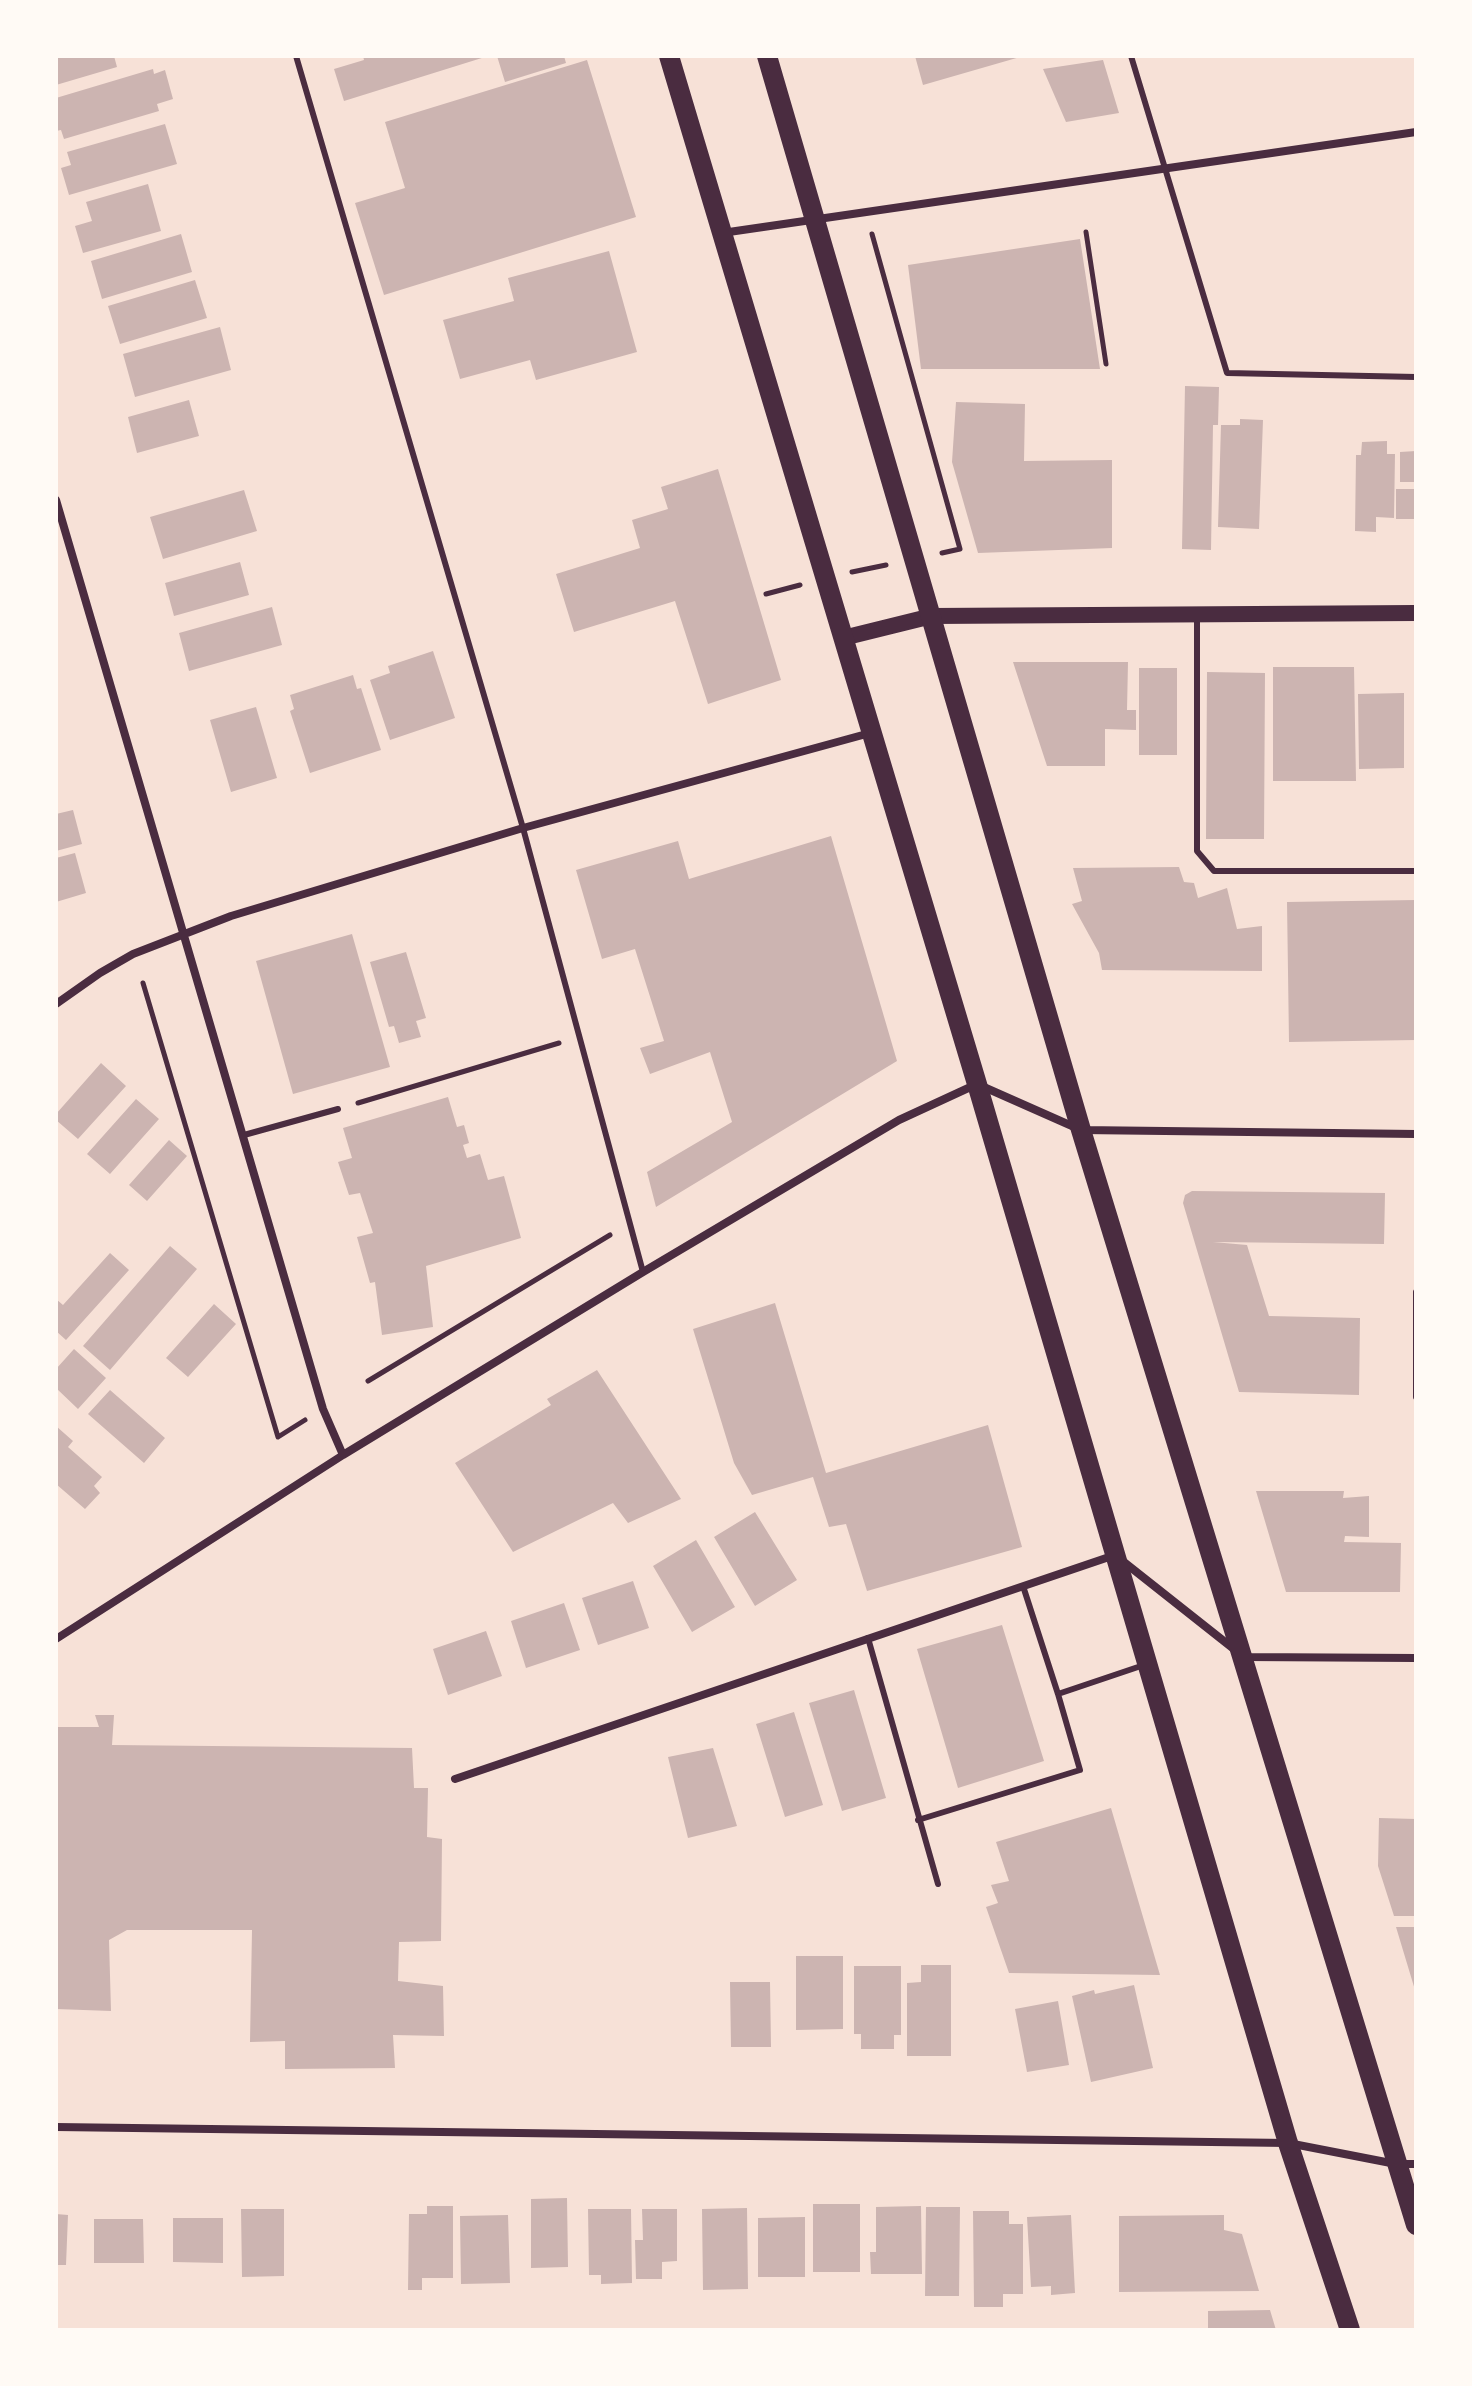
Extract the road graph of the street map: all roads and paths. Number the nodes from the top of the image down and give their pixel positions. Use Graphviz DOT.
graph roads {
  1 [pos="296,56"];
  2 [pos="669,56"];
  3 [pos="767,56"];
  4 [pos="1131,56"];
  5 [pos="1416,132"];
  6 [pos="1165,170"];
  7 [pos="816,218"];
  8 [pos="1086,232"];
  9 [pos="721,233"];
  10 [pos="1106,364"];
  11 [pos="1416,377"];
  12 [pos="56,500"];
  13 [pos="1197,613"];
  14 [pos="1416,613"];
  15 [pos="932,616"];
  16 [pos="843,638"];
  17 [pos="871,733"];
  18 [pos="523,828"];
  19 [pos="1416,871"];
  20 [pos="185,933"];
  21 [pos="143,983"];
  22 [pos="57,1002"];
  23 [pos="580,1037"];
  24 [pos="977,1084"];
  25 [pos="338,1109"];
  26 [pos="1081,1130"];
  27 [pos="1416,1134"];
  28 [pos="244,1135"];
  29 [pos="630,1223"];
  30 [pos="643,1272"];
  31 [pos="1416,1292"];
  32 [pos="368,1381"];
  33 [pos="1416,1397"];
  34 [pos="323,1409"];
  35 [pos="343,1455"];
  36 [pos="1115,1555"];
  37 [pos="1023,1586"];
  38 [pos="868,1638"];
  39 [pos="56,1639"];
  40 [pos="1244,1657"];
  41 [pos="1416,1658"];
  42 [pos="1147,1663"];
  43 [pos="1058,1694"];
  44 [pos="455,1779"];
  45 [pos="918,1820"];
  46 [pos="938,1884"];
  47 [pos="56,2127"];
  48 [pos="1288,2143"];
  49 [pos="1406,2164"];
  50 [pos="1416,2225"];
  51 [pos="1350,2330"];
  1 -- 18 [label="lane"];
  2 -- 9 [label="main road"];
  3 -- 7 [label="main road"];
  4 -- 6 [label="lane"];
  5 -- 6 [label="street"];
  6 -- 7 [label="street"];
  6 -- 11 [label="lane"];
  7 -- 9 [label="street"];
  7 -- 15 [label="main road"];
  8 -- 10 [label="path"];
  9 -- 16 [label="main road"];
  12 -- 20 [label="street"];
  13 -- 14 [label="main road"];
  13 -- 15 [label="main road"];
  13 -- 19 [label="lane"];
  15 -- 16 [label="main road"];
  15 -- 26 [label="main road"];
  16 -- 17 [label="main road"];
  17 -- 18 [label="street"];
  17 -- 24 [label="main road"];
  18 -- 20 [label="street"];
  18 -- 23 [label="lane"];
  20 -- 22 [label="street"];
  20 -- 28 [label="street"];
  21 -- 34 [label="path"];
  23 -- 25 [label="path"];
  23 -- 29 [label="lane"];
  24 -- 26 [label="street"];
  24 -- 30 [label="street"];
  24 -- 36 [label="main road"];
  25 -- 28 [label="lane"];
  26 -- 27 [label="street"];
  26 -- 40 [label="main road"];
  28 -- 34 [label="street"];
  29 -- 30 [label="lane"];
  29 -- 32 [label="path"];
  30 -- 35 [label="street"];
  31 -- 33 [label="lane"];
  34 -- 35 [label="street"];
  35 -- 39 [label="street"];
  36 -- 37 [label="street"];
  36 -- 40 [label="street"];
  36 -- 42 [label="main road"];
  37 -- 38 [label="street"];
  37 -- 43 [label="lane"];
  38 -- 44 [label="street"];
  38 -- 45 [label="lane"];
  40 -- 41 [label="street"];
  40 -- 49 [label="main road"];
  42 -- 43 [label="lane"];
  42 -- 48 [label="main road"];
  43 -- 45 [label="lane"];
  45 -- 46 [label="lane"];
  47 -- 48 [label="street"];
  48 -- 49 [label="street"];
  48 -- 51 [label="main road"];
  49 -- 50 [label="main road"];
}
